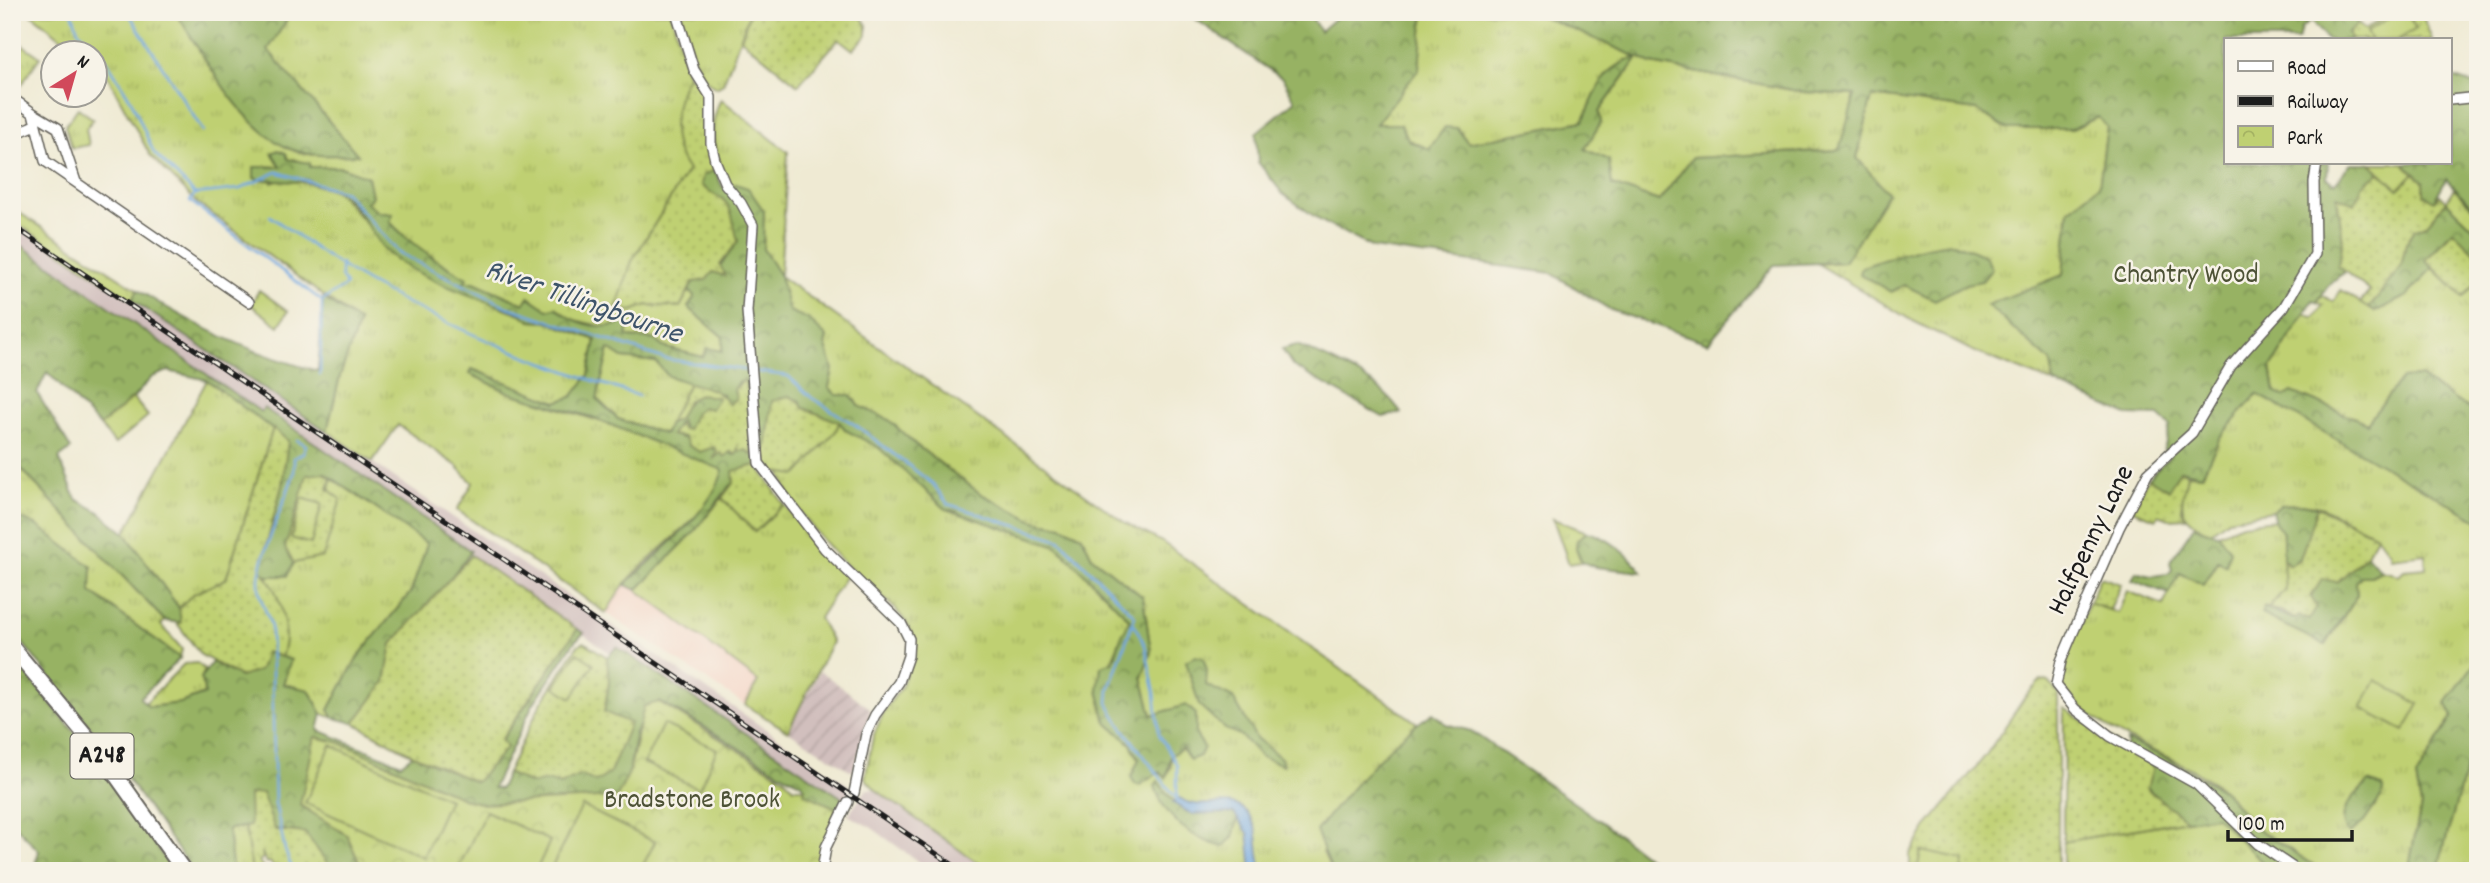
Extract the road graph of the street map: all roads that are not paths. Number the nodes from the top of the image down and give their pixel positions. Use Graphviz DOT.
graph roads {
  1 [pos="676,12"];
  2 [pos="2478,96"];
  3 [pos="12,98"];
  4 [pos="2452,100"];
  5 [pos="33,113"];
  6 [pos="36,125"];
  7 [pos="12,135"];
  8 [pos="2317,164"];
  9 [pos="76,182"];
  10 [pos="249,302"];
  11 [pos="12,647"];
  12 [pos="854,793"];
  13 [pos="848,802"];
  14 [pos="184,871"];
  15 [pos="821,871"];
  16 [pos="2298,871"];
  1 -- 12 [label="street"];
  2 -- 4 [label="street"];
  3 -- 5 [label="street"];
  5 -- 6 [label="street"];
  5 -- 9 [label="street"];
  6 -- 7 [label="street"];
  6 -- 9 [label="street"];
  8 -- 16 [label="street, Halfpenny Lane"];
  9 -- 10 [label="street"];
  11 -- 14 [label="main road, A248"];
  13 -- 15 [label="street"];
}
